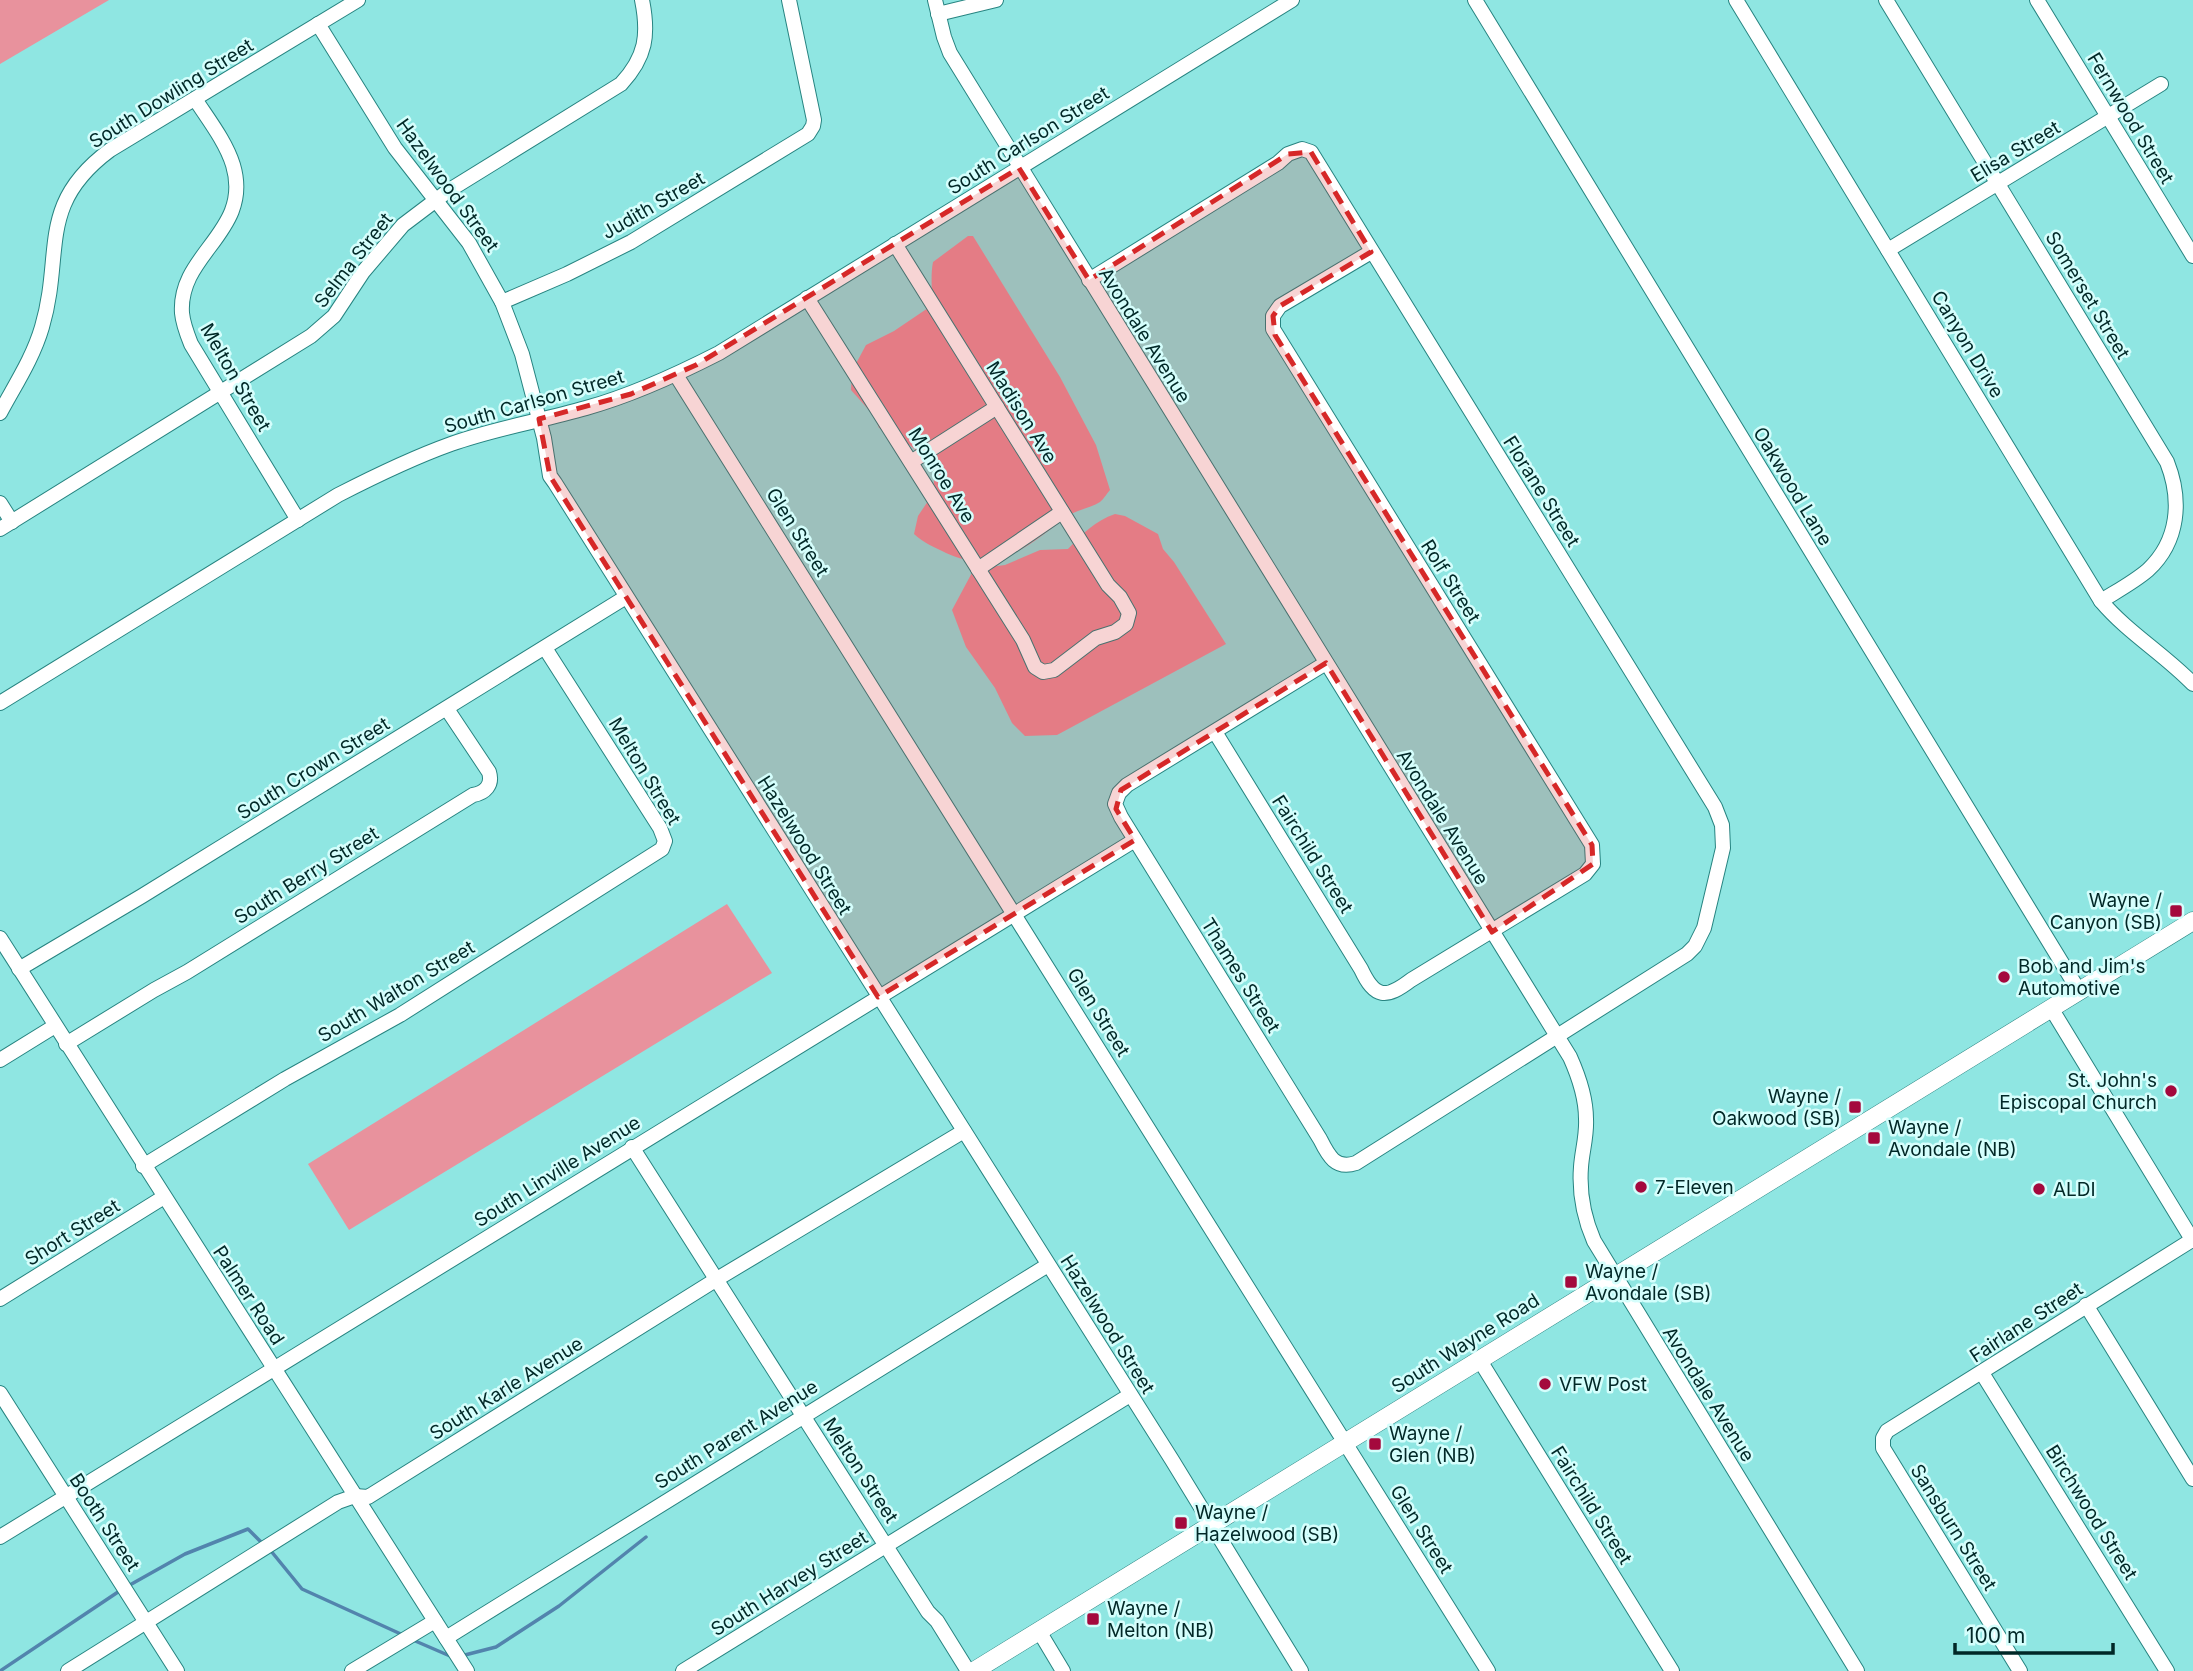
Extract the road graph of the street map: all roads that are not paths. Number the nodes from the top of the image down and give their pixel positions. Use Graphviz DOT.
graph roads {
  1 [pos="358,0"];
  2 [pos="642,0"];
  3 [pos="789,0"];
  4 [pos="996,0"];
  5 [pos="1292,0"];
  6 [pos="1475,0"];
  7 [pos="1736,0"];
  8 [pos="1886,0"];
  9 [pos="2037,0"];
  10 [pos="937,7"];
  11 [pos="318,24"];
  12 [pos="2161,84"];
  13 [pos="195,99"];
  14 [pos="2108,117"];
  15 [pos="1019,168"];
  16 [pos="1998,183"];
  17 [pos="436,200"];
  18 [pos="895,244"];
  19 [pos="1888,250"];
  20 [pos="1371,251"];
  21 [pos="2193,256"];
  22 [pos="1089,280"];
  23 [pos="807,298"];
  24 [pos="502,302"];
  25 [pos="676,374"];
  26 [pos="219,392"];
  27 [pos="996,407"];
  28 [pos="0,413"];
  29 [pos="539,419"];
  30 [pos="911,462"];
  31 [pos="0,503"];
  32 [pos="1062,512"];
  33 [pos="298,520"];
  34 [pos="6,526"];
  35 [pos="978,569"];
  36 [pos="626,597"];
  37 [pos="2101,601"];
  38 [pos="545,648"];
  39 [pos="1326,663"];
  40 [pos="1043,672"];
  41 [pos="2193,684"];
  42 [pos="0,703"];
  43 [pos="447,709"];
  44 [pos="1215,732"];
  45 [pos="1135,840"];
  46 [pos="664,845"];
  47 [pos="1014,913"];
  48 [pos="2193,921"];
  49 [pos="1492,932"];
  50 [pos="0,938"];
  51 [pos="19,969"];
  52 [pos="2079,991"];
  53 [pos="878,996"];
  54 [pos="2051,1008"];
  55 [pos="55,1026"];
  56 [pos="1556,1036"];
  57 [pos="66,1044"];
  58 [pos="0,1060"];
  59 [pos="964,1131"];
  60 [pos="632,1147"];
  61 [pos="143,1166"];
  62 [pos="164,1197"];
  63 [pos="2192,1241"];
  64 [pos="1048,1265"];
  65 [pos="1614,1276"];
  66 [pos="718,1279"];
  67 [pos="0,1300"];
  68 [pos="2086,1305"];
  69 [pos="1479,1359"];
  70 [pos="274,1368"];
  71 [pos="1982,1373"];
  72 [pos="0,1393"];
  73 [pos="1130,1395"];
  74 [pos="804,1416"];
  75 [pos="1883,1438"];
  76 [pos="1345,1442"];
  77 [pos="2193,1479"];
  78 [pos="355,1496"];
  79 [pos="66,1498"];
  80 [pos="1211,1524"];
  81 [pos="0,1537"];
  82 [pos="887,1545"];
  83 [pos="435,1621"];
  84 [pos="147,1623"];
  85 [pos="1039,1631"];
  86 [pos="446,1638"];
  87 [pos="68,1671"];
  88 [pos="177,1671"];
  89 [pos="352,1671"];
  90 [pos="467,1671"];
  91 [pos="683,1671"];
  92 [pos="968,1671"];
  93 [pos="974,1671"];
  94 [pos="1063,1671"];
  95 [pos="1301,1671"];
  96 [pos="1488,1671"];
  97 [pos="1672,1671"];
  98 [pos="1857,1671"];
  99 [pos="2020,1671"];
  100 [pos="2167,1671"];
  1 -- 11 [label="street, South Dowling Street"];
  2 -- 17 [label="street, Selma Street"];
  3 -- 24 [label="street, Judith Street"];
  4 -- 10 [label="street"];
  5 -- 15 [label="street, South Carlson Street"];
  6 -- 52 [label="street, Oakwood Lane"];
  7 -- 19 [label="street, Canyon Drive"];
  8 -- 16 [label="street, Somerset Street"];
  9 -- 14 [label="street, Fernwood Street"];
  10 -- 15 [label="street, Avondale Avenue"];
  11 -- 13 [label="street, South Dowling Street"];
  11 -- 17 [label="street, Hazelwood Street"];
  12 -- 14 [label="street, Elisa Street"];
  13 -- 26 [label="street, Melton Street"];
  13 -- 28 [label="street, South Dowling Street"];
  14 -- 16 [label="street, Elisa Street"];
  14 -- 21 [label="street, Fernwood Street"];
  15 -- 18 [label="street, South Carlson Street"];
  15 -- 22 [label="street, Avondale Avenue"];
  16 -- 19 [label="street, Elisa Street"];
  16 -- 37 [label="street, Somerset Street"];
  17 -- 24 [label="street, Hazelwood Street"];
  17 -- 26 [label="street, Selma Street"];
  18 -- 23 [label="street, South Carlson Street"];
  18 -- 27 [label="street, Madison Ave"];
  19 -- 37 [label="street, Canyon Drive"];
  20 -- 22 [label="street, Florane Street"];
  20 -- 49 [label="street, Rolf Street"];
  20 -- 56 [label="street, Florane Street"];
  22 -- 39 [label="street, Avondale Avenue"];
  23 -- 25 [label="street, South Carlson Street"];
  23 -- 30 [label="street, Monroe Ave"];
  24 -- 29 [label="street, Hazelwood Street"];
  25 -- 29 [label="street, South Carlson Street"];
  25 -- 47 [label="street, Glen Street"];
  26 -- 33 [label="street, Melton Street"];
  26 -- 34 [label="street, Selma Street"];
  27 -- 30 [label="street"];
  27 -- 32 [label="street, Madison Ave"];
  29 -- 33 [label="street, South Carlson Street"];
  29 -- 36 [label="street, Hazelwood Street"];
  30 -- 35 [label="street, Monroe Ave"];
  31 -- 34 [label="street"];
  32 -- 35 [label="street"];
  32 -- 40 [label="street, Madison Ave"];
  33 -- 42 [label="street, South Carlson Street"];
  35 -- 40 [label="street, Monroe Ave"];
  36 -- 38 [label="street, South Crown Street"];
  36 -- 53 [label="street, Hazelwood Street"];
  37 -- 41 [label="street, Canyon Drive"];
  38 -- 43 [label="street, South Crown Street"];
  38 -- 46 [label="street, Melton Street"];
  39 -- 44 [label="street, Thames Street"];
  39 -- 49 [label="street, Avondale Avenue"];
  43 -- 51 [label="street, South Crown Street"];
  43 -- 57 [label="street, South Berry Street"];
  44 -- 45 [label="street, Thames Street"];
  44 -- 49 [label="street, Fairchild Street"];
  45 -- 47 [label="street, South Linville Avenue"];
  45 -- 56 [label="street, Thames Street"];
  46 -- 61 [label="street, South Walton Street"];
  47 -- 53 [label="street, South Linville Avenue"];
  47 -- 76 [label="street, Glen Street"];
  48 -- 52 [label="main road, South Wayne Road"];
  49 -- 56 [label="street, Avondale Avenue"];
  50 -- 51 [label="street, Palmer Road"];
  51 -- 55 [label="street, Palmer Road"];
  52 -- 54 [label="main road, South Wayne Road"];
  53 -- 59 [label="street, Hazelwood Street"];
  53 -- 60 [label="street, South Linville Avenue"];
  54 -- 63 [label="street"];
  54 -- 65 [label="main road, South Wayne Road"];
  55 -- 57 [label="street, Palmer Road"];
  55 -- 58 [label="street"];
  56 -- 65 [label="street, Avondale Avenue"];
  57 -- 61 [label="street, Palmer Road"];
  59 -- 64 [label="street, Hazelwood Street"];
  59 -- 66 [label="street, South Karle Avenue"];
  60 -- 66 [label="street, Melton Street"];
  60 -- 70 [label="street, South Linville Avenue"];
  61 -- 62 [label="street, Palmer Road"];
  62 -- 67 [label="street, Short Street"];
  62 -- 70 [label="street, Palmer Road"];
  63 -- 68 [label="street, Fairlane Street"];
  64 -- 73 [label="street, Hazelwood Street"];
  64 -- 74 [label="street, South Parent Avenue"];
  65 -- 69 [label="main road, South Wayne Road"];
  65 -- 98 [label="street, Avondale Avenue"];
  66 -- 74 [label="street, Melton Street"];
  66 -- 78 [label="street, South Karle Avenue"];
  68 -- 71 [label="street, Fairlane Street"];
  68 -- 77 [label="street"];
  69 -- 76 [label="main road, South Wayne Road"];
  69 -- 97 [label="street, Fairchild Street"];
  70 -- 78 [label="street, Palmer Road"];
  70 -- 79 [label="street, South Linville Avenue"];
  71 -- 75 [label="street, Fairlane Street"];
  71 -- 100 [label="street, Birchwood Street"];
  72 -- 79 [label="street, Booth Street"];
  73 -- 80 [label="street, Hazelwood Street"];
  73 -- 82 [label="street, South Harvey Street"];
  74 -- 82 [label="street, Melton Street"];
  74 -- 86 [label="street, South Parent Avenue"];
  75 -- 99 [label="street, Sansburn Street"];
  76 -- 80 [label="main road, South Wayne Road"];
  76 -- 96 [label="street, Glen Street"];
  78 -- 83 [label="street, Palmer Road"];
  78 -- 84 [label="street, South Karle Avenue"];
  79 -- 81 [label="street, South Linville Avenue"];
  79 -- 84 [label="street, Booth Street"];
  80 -- 85 [label="main road, South Wayne Road"];
  80 -- 95 [label="street, Hazelwood Street"];
  82 -- 91 [label="street, South Harvey Street"];
  82 -- 92 [label="street, Melton Street"];
  83 -- 86 [label="street, Palmer Road"];
  83 -- 89 [label="street"];
  84 -- 87 [label="street, South Karle Avenue"];
  84 -- 88 [label="street, Booth Street"];
  85 -- 93 [label="main road, South Wayne Road"];
  85 -- 94 [label="street"];
  86 -- 90 [label="street, Palmer Road"];
}
